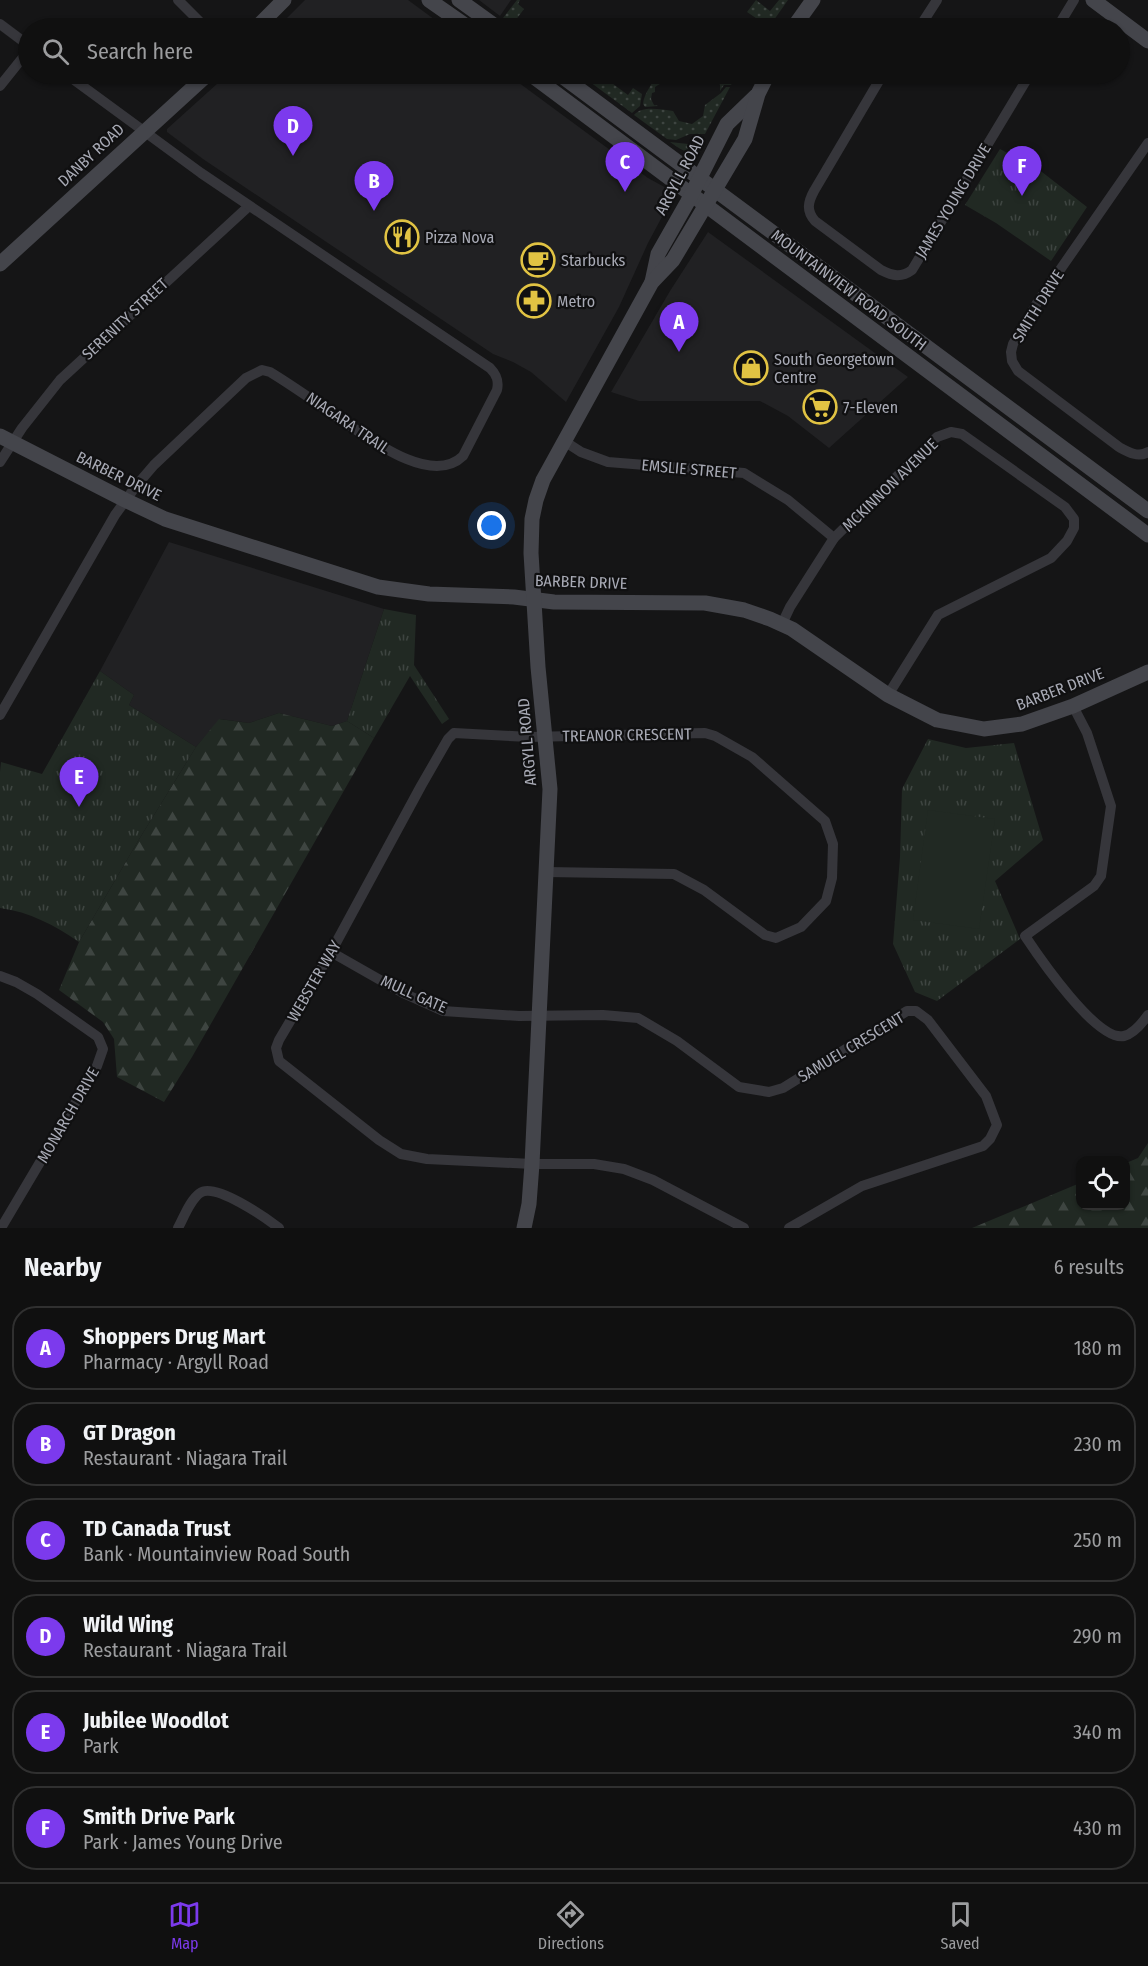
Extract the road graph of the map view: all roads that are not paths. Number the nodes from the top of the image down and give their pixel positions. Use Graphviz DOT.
graph roads {
  1 [pos="178,0"];
  2 [pos="284,0"];
  3 [pos="429,0"];
  4 [pos="459,0"];
  5 [pos="813,0"];
  6 [pos="937,0"];
  7 [pos="1074,0"];
  8 [pos="1093,0"];
  9 [pos="196,18"];
  10 [pos="266,18"];
  11 [pos="455,18"];
  12 [pos="484,18"];
  13 [pos="800,18"];
  14 [pos="925,18"];
  15 [pos="1063,18"];
  16 [pos="1117,18"];
  17 [pos="0,24"];
  18 [pos="1130,28"];
  19 [pos="18,38"];
  20 [pos="1148,41"];
  21 [pos="18,64"];
  22 [pos="80,84"];
  23 [pos="197,84"];
  24 [pos="544,84"];
  25 [pos="573,84"];
  26 [pos="763,84"];
  27 [pos="877,84"];
  28 [pos="1024,84"];
  29 [pos="0,86"];
  30 [pos="758,94"];
  31 [pos="144,131"];
  32 [pos="1148,143"];
  33 [pos="700,178"];
  34 [pos="715,189"];
  35 [pos="692,194"];
  36 [pos="706,205"];
  37 [pos="249,206"];
  38 [pos="0,264"];
  39 [pos="652,282"];
  40 [pos="6,440"];
  41 [pos="564,441"];
  42 [pos="1148,452"];
  43 [pos="0,462"];
  44 [pos="125,500"];
  45 [pos="1148,511"];
  46 [pos="1148,535"];
  47 [pos="834,538"];
  48 [pos="534,599"];
  49 [pos="782,624"];
  50 [pos="1148,672"];
  51 [pos="888,694"];
  52 [pos="1073,706"];
  53 [pos="0,716"];
  54 [pos="545,737"];
  55 [pos="546,872"];
  56 [pos="331,952"];
  57 [pos="0,976"];
  58 [pos="1148,1015"];
  59 [pos="539,1017"];
  60 [pos="532,1164"];
  61 [pos="2,1228"];
  62 [pos="178,1228"];
  63 [pos="279,1228"];
  64 [pos="524,1228"];
  65 [pos="744,1228"];
  66 [pos="789,1228"];
  1 -- 9 [label="street"];
  2 -- 10 [label="street"];
  3 -- 11 [label="street"];
  4 -- 12 [label="street"];
  5 -- 13 [label="street"];
  6 -- 14 [label="street"];
  7 -- 15 [label="street"];
  8 -- 16 [label="street"];
  17 -- 19 [label="street"];
  18 -- 20 [label="street"];
  21 -- 29 [label="street"];
  22 -- 31 [label="street, NIAGARA TRAIL"];
  23 -- 31 [label="street, DANBY ROAD"];
  24 -- 35 [label="street, MOUNTAINVIEW ROAD SOUTH"];
  25 -- 33 [label="street, MOUNTAINVIEW ROAD SOUTH"];
  26 -- 30 [label="street, ARGYLL ROAD"];
  27 -- 28 [label="street, JAMES YOUNG DRIVE"];
  30 -- 33 [label="street, ARGYLL ROAD"];
  30 -- 34 [label="street, ARGYLL ROAD"];
  31 -- 37 [label="street, NIAGARA TRAIL"];
  31 -- 38 [label="street, DANBY ROAD"];
  32 -- 42 [label="street, SMITH DRIVE"];
  33 -- 34 [label="street, MOUNTAINVIEW ROAD SOUTH"];
  33 -- 35 [label="street, ARGYLL ROAD"];
  34 -- 36 [label="street, ARGYLL ROAD"];
  34 -- 45 [label="street, MOUNTAINVIEW ROAD SOUTH"];
  35 -- 36 [label="street, MOUNTAINVIEW ROAD SOUTH"];
  35 -- 39 [label="street, ARGYLL ROAD"];
  36 -- 39 [label="street, ARGYLL ROAD"];
  36 -- 46 [label="street, MOUNTAINVIEW ROAD SOUTH"];
  37 -- 40 [label="street, SERENITY STREET"];
  37 -- 44 [label="street, NIAGARA TRAIL"];
  39 -- 41 [label="street, ARGYLL ROAD"];
  40 -- 43 [label="street, SERENITY STREET"];
  40 -- 44 [label="street, BARBER DRIVE"];
  41 -- 47 [label="street, EMSLIE STREET"];
  41 -- 48 [label="street, ARGYLL ROAD"];
  44 -- 48 [label="street, BARBER DRIVE"];
  44 -- 53 [label="street, NIAGARA TRAIL"];
  47 -- 49 [label="street, MCKINNON AVENUE"];
  47 -- 51 [label="street, MCKINNON AVENUE"];
  48 -- 49 [label="street, BARBER DRIVE"];
  48 -- 54 [label="street, ARGYLL ROAD"];
  49 -- 51 [label="street, BARBER DRIVE"];
  50 -- 52 [label="street, BARBER DRIVE"];
  51 -- 52 [label="street, BARBER DRIVE"];
  52 -- 58 [label="street"];
  54 -- 55 [label="street, ARGYLL ROAD"];
  54 -- 55 [label="street, TREANOR CRESCENT"];
  54 -- 56 [label="street, WEBSTER WAY"];
  55 -- 59 [label="street, ARGYLL ROAD"];
  56 -- 59 [label="street, MULL GATE"];
  56 -- 60 [label="street, WEBSTER WAY"];
  57 -- 61 [label="street, MONARCH DRIVE"];
  59 -- 60 [label="street, ARGYLL ROAD"];
  59 -- 66 [label="street, SAMUEL CRESCENT"];
  60 -- 64 [label="street, ARGYLL ROAD"];
  60 -- 65 [label="street"];
  62 -- 63 [label="street"];
}
